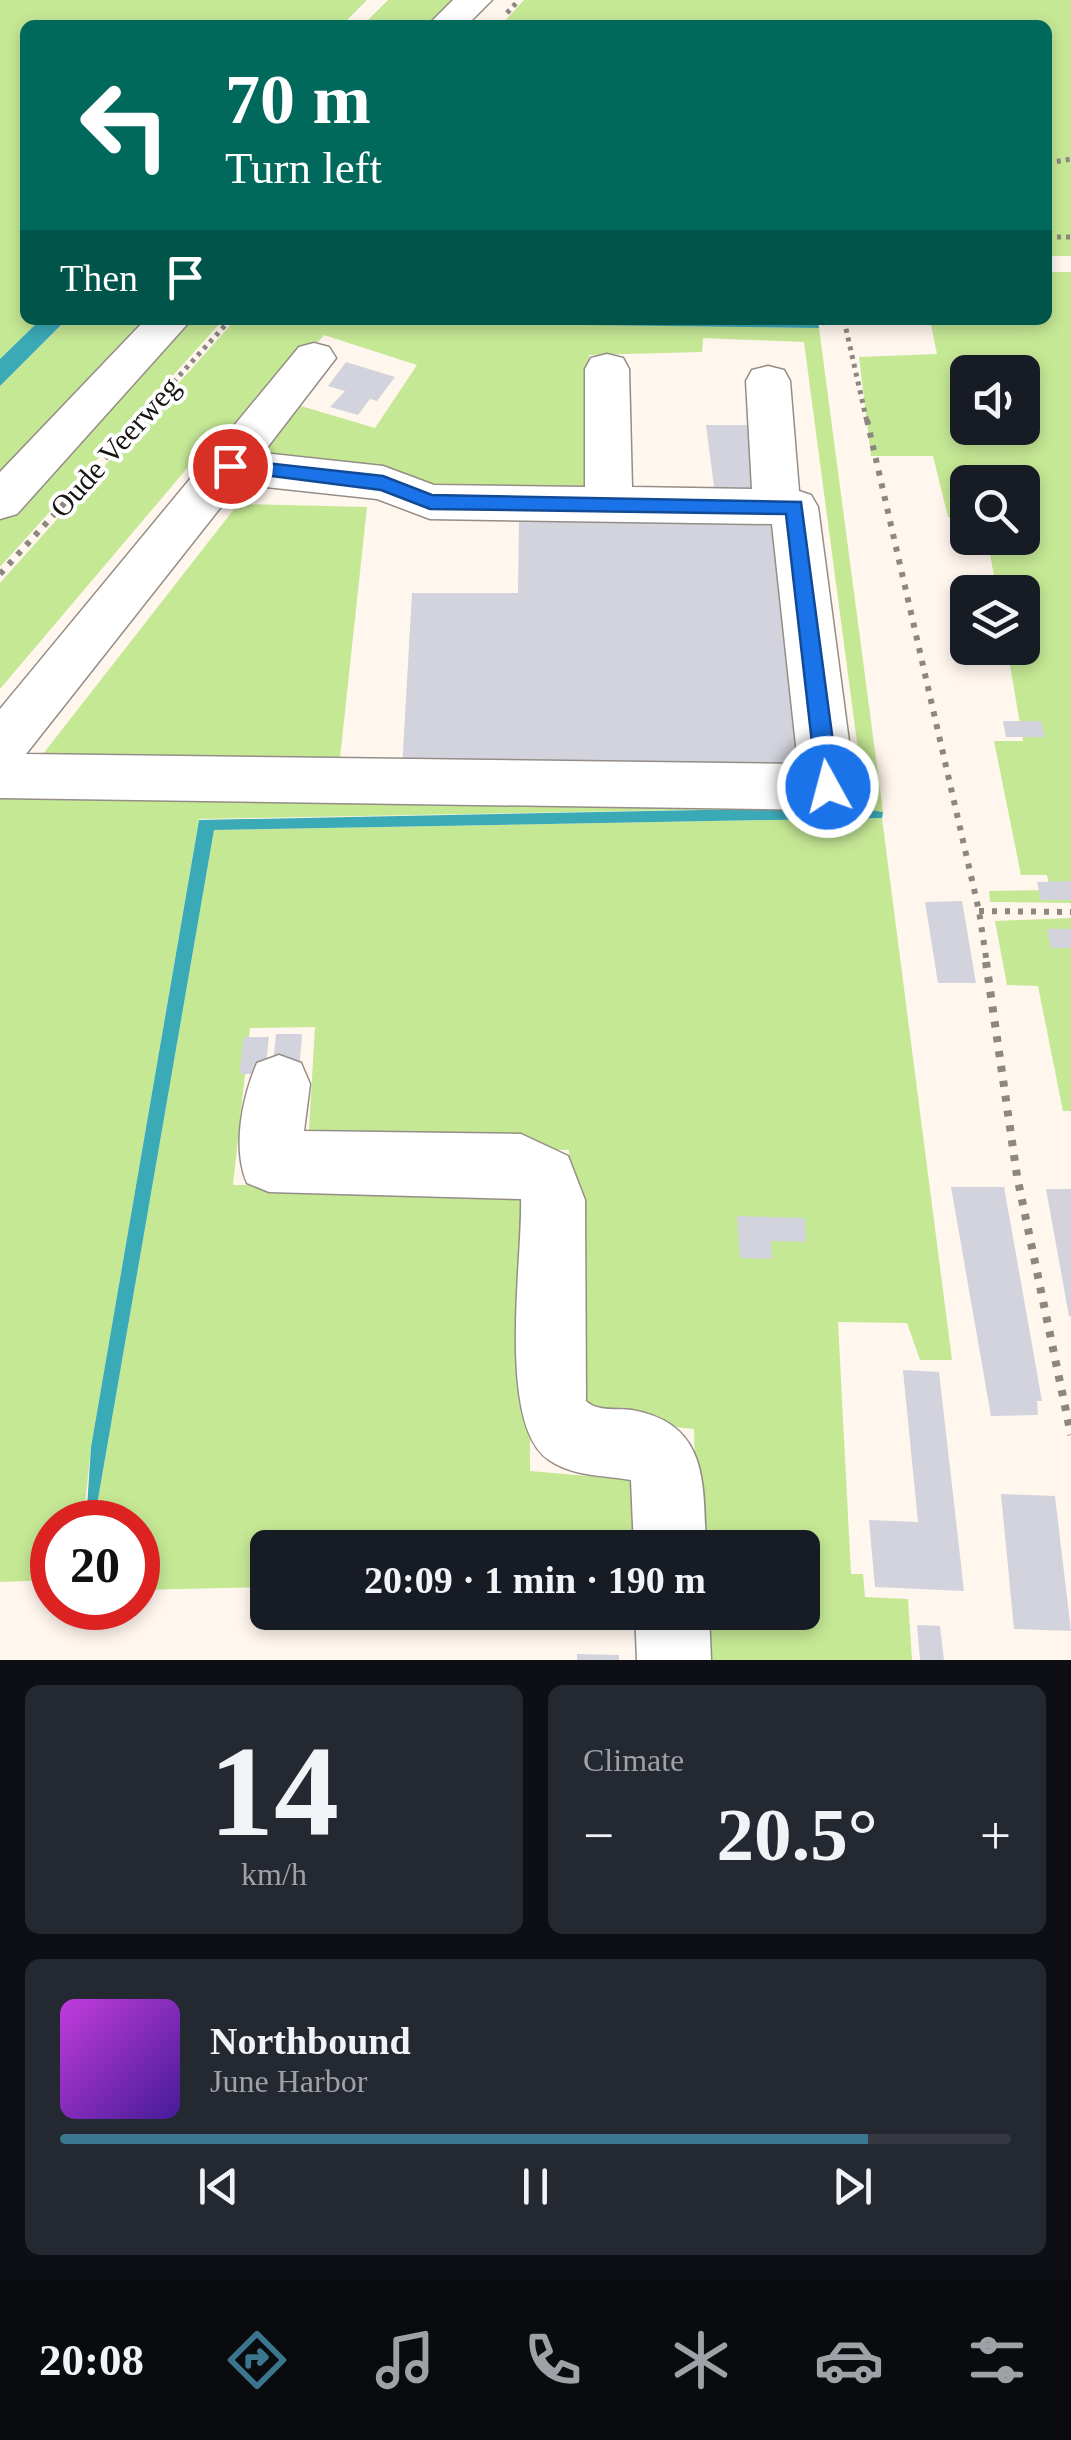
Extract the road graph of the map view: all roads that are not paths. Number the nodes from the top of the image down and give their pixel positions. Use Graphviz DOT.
graph roads {
  1 [pos="474,0"];
  2 [pos="452,20"];
  3 [pos="165,325"];
  4 [pos="314,358"];
  5 [pos="768,381"];
  6 [pos="600,395"];
  7 [pos="230,466"];
  8 [pos="0,502"];
  9 [pos="609,505"];
  10 [pos="778,507"];
  11 [pos="0,747"];
  12 [pos="0,776"];
  13 [pos="278,1084"];
  14 [pos="669,1530"];
  15 [pos="673,1630"];
  16 [pos="674,1660"];
  1 -- 2 [label="street"];
  3 -- 8 [label="street, Oude Veerweg"];
  4 -- 7 [label="street"];
  5 -- 10 [label="street"];
  6 -- 9 [label="street"];
  7 -- 9 [label="street"];
  7 -- 11 [label="street"];
  9 -- 10 [label="street"];
  10 -- 12 [label="street"];
  13 -- 14 [label="street"];
  15 -- 16 [label="street"];
}
